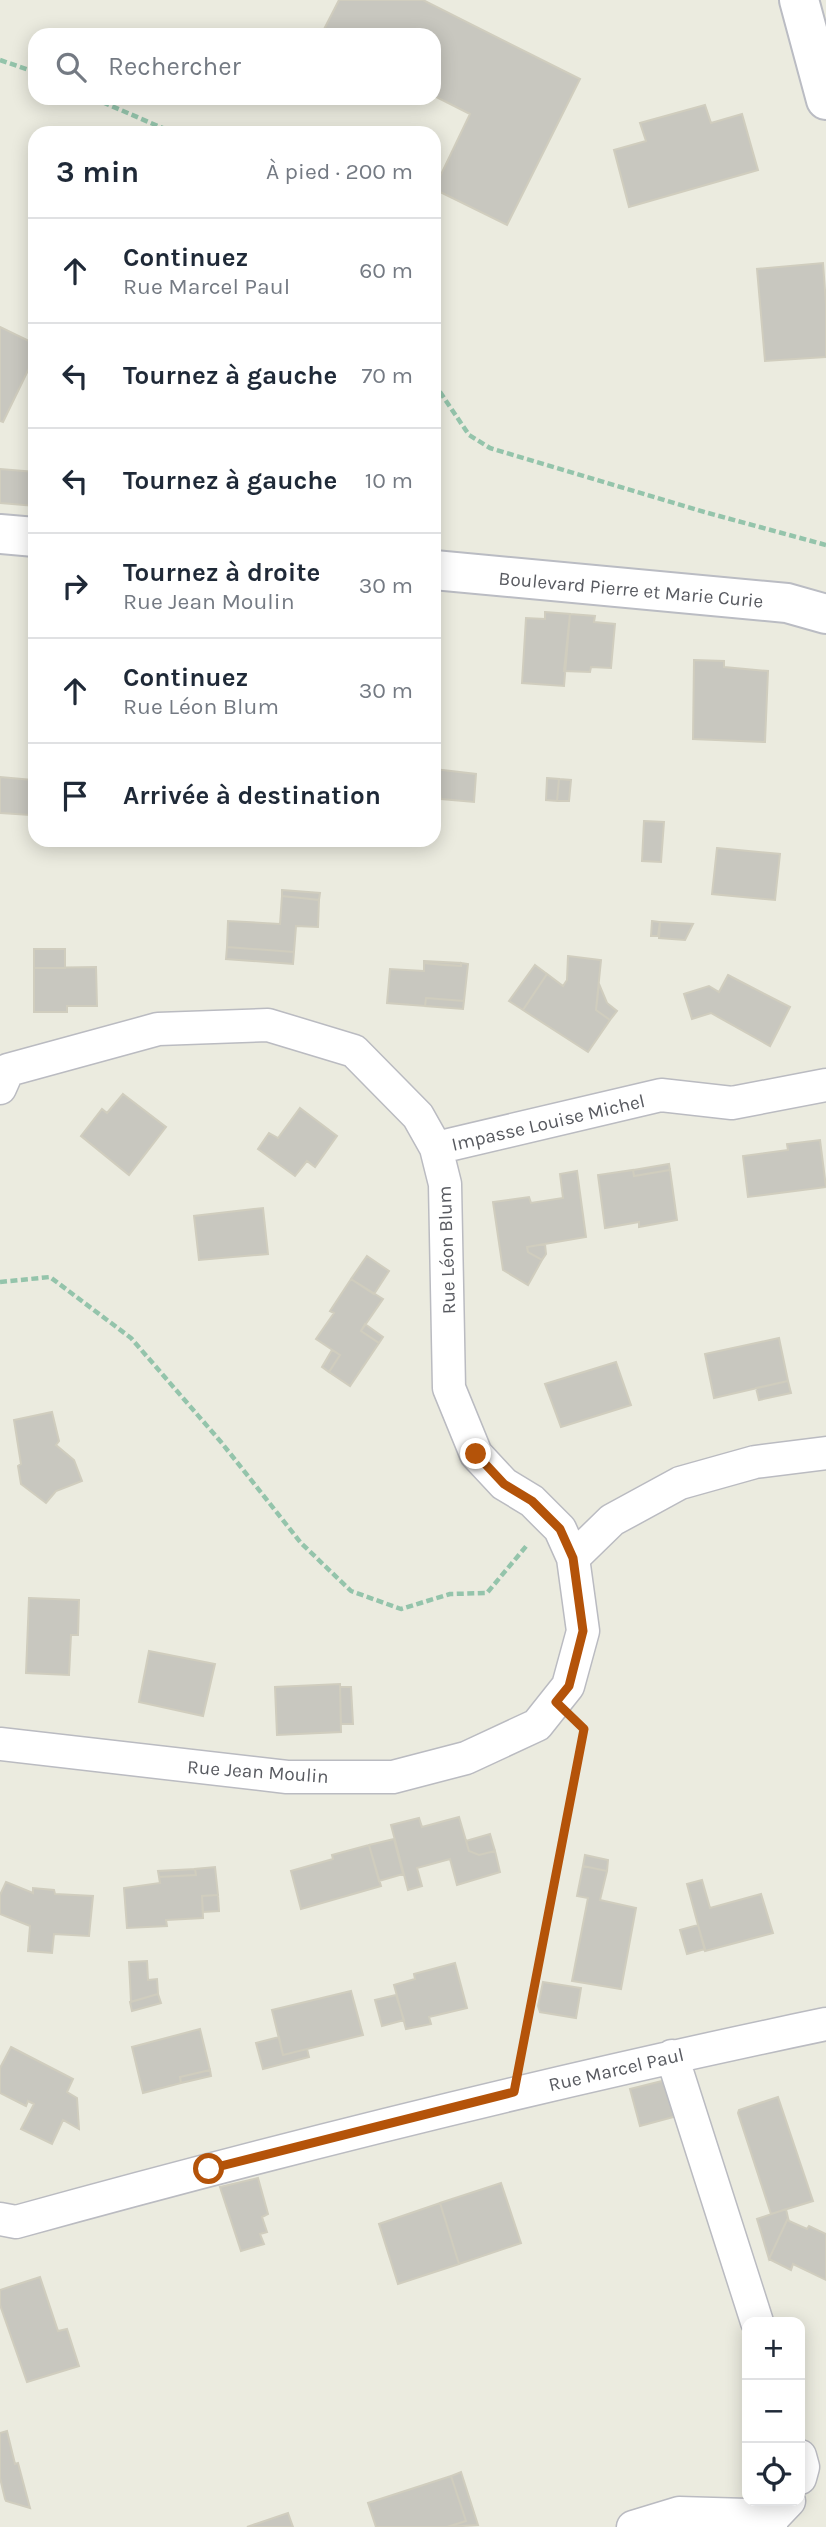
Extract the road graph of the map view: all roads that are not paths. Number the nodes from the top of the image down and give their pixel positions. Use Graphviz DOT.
graph roads {
  1 [pos="799,0"];
  2 [pos="826,100"];
  3 [pos="0,534"];
  4 [pos="28,536"];
  5 [pos="441,571"];
  6 [pos="826,614"];
  7 [pos="826,1086"];
  8 [pos="0,1088"];
  9 [pos="436,1148"];
  10 [pos="826,1453"];
  11 [pos="573,1558"];
  12 [pos="0,1744"];
  13 [pos="826,2024"];
  14 [pos="672,2056"];
  15 [pos="0,2218"];
  16 [pos="755,2317"];
  17 [pos="785,2506"];
  18 [pos="769,2526"];
  19 [pos="633,2527"];
  1 -- 2 [label="main road"];
  3 -- 4 [label="main road"];
  5 -- 6 [label="main road, Boulevard Pierre et Marie Curie"];
  7 -- 9 [label="street, Impasse Louise Michel"];
  8 -- 9 [label="street, Rue Léon Blum"];
  9 -- 11 [label="street, Rue Léon Blum"];
  10 -- 11 [label="street"];
  11 -- 12 [label="street, Rue Jean Moulin"];
  13 -- 14 [label="street, Rue Marcel Paul"];
  14 -- 15 [label="street, Rue Marcel Paul"];
  14 -- 16 [label="street"];
  17 -- 18 [label="street"];
  18 -- 19 [label="street"];
}
